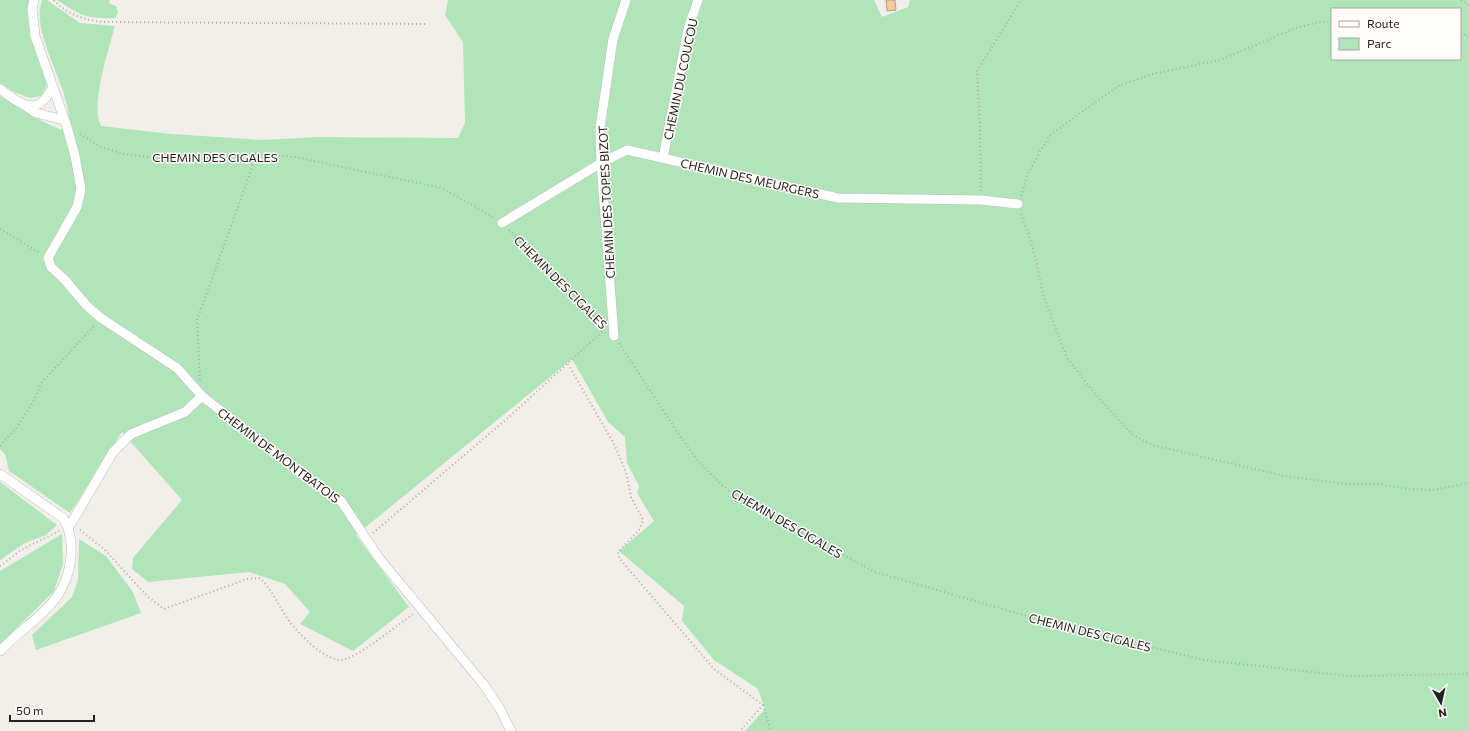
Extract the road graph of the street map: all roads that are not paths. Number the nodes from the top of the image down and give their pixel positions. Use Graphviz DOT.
graph roads {
  1 [pos="34,0"];
  2 [pos="626,0"];
  3 [pos="698,0"];
  4 [pos="53,87"];
  5 [pos="0,89"];
  6 [pos="21,103"];
  7 [pos="65,123"];
  8 [pos="663,158"];
  9 [pos="601,163"];
  10 [pos="1018,204"];
  11 [pos="502,223"];
  12 [pos="614,336"];
  13 [pos="202,396"];
  14 [pos="0,474"];
  15 [pos="69,525"];
  16 [pos="0,651"];
  17 [pos="511,731"];
  1 -- 4 [label="street"];
  2 -- 9 [label="street, CHEMIN DES TOPES BIZOT"];
  3 -- 8 [label="street, CHEMIN DU COUCOU"];
  4 -- 6 [label="street"];
  4 -- 7 [label="street"];
  5 -- 6 [label="street"];
  6 -- 7 [label="street"];
  7 -- 13 [label="street, CHEMIN DE MONTBATOIS"];
  8 -- 9 [label="street, CHEMIN DES MEURGERS"];
  8 -- 10 [label="street, CHEMIN DES MEURGERS"];
  9 -- 11 [label="street, CHEMIN DES MEURGERS"];
  9 -- 12 [label="street, CHEMIN DES TOPES BIZOT"];
  13 -- 15 [label="street"];
  13 -- 17 [label="street, CHEMIN DE MONTBATOIS"];
  14 -- 15 [label="street"];
  15 -- 16 [label="street"];
}
